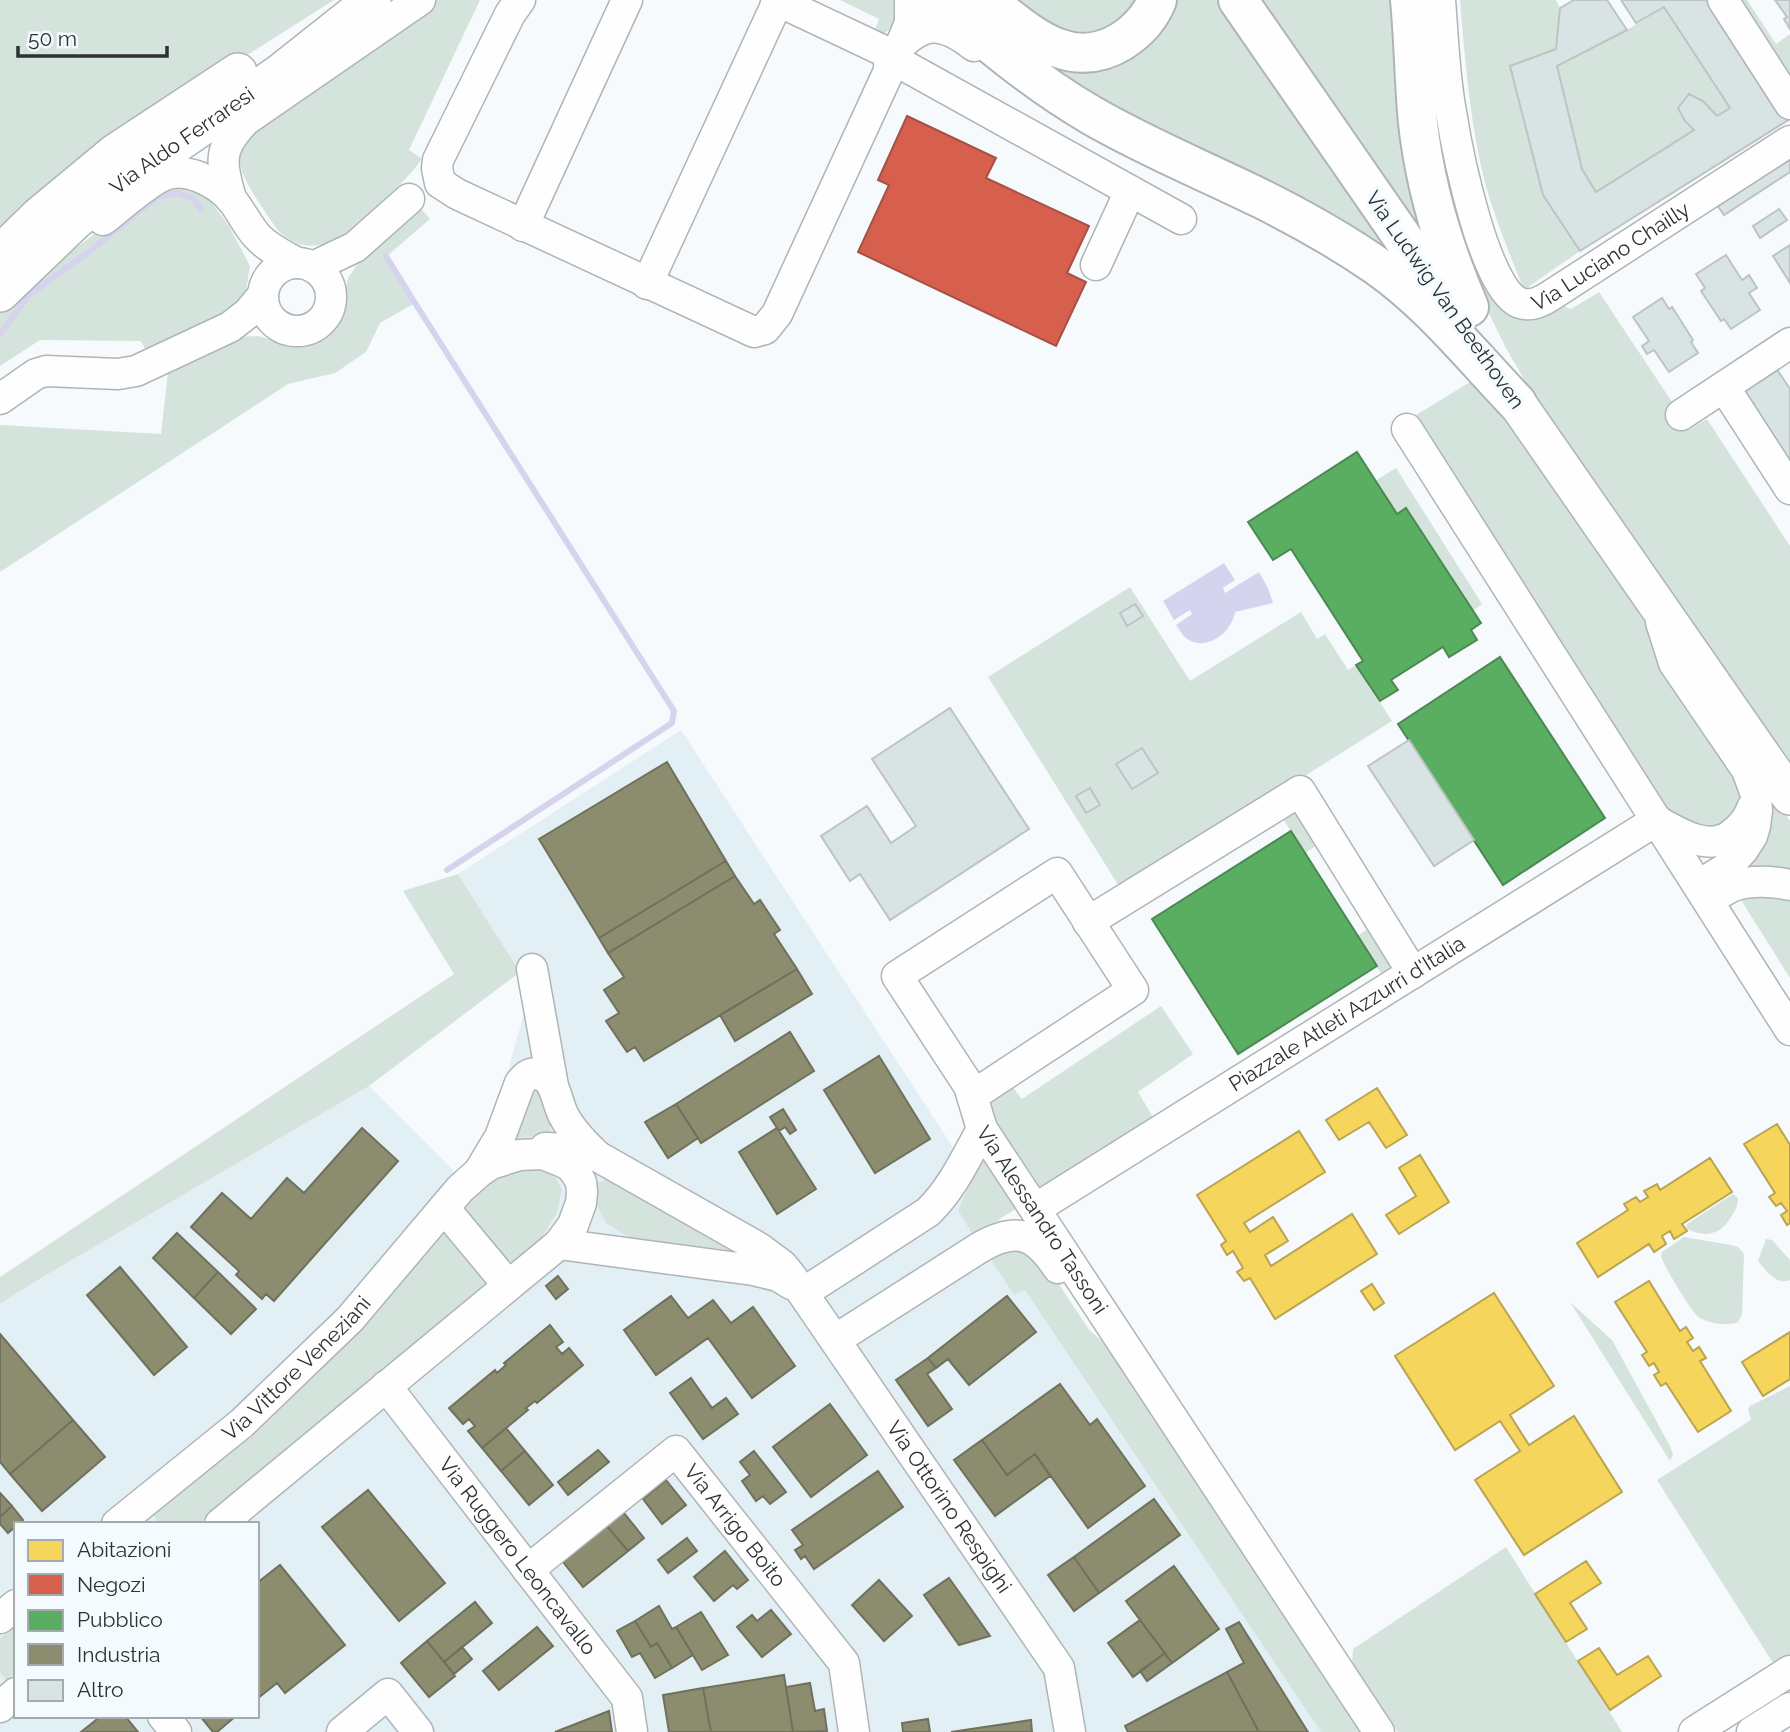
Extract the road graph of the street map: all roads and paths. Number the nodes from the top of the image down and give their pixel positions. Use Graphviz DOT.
graph roads {
  1 [pos="372,0"];
  2 [pos="420,0"];
  3 [pos="520,0"];
  4 [pos="627,0"];
  5 [pos="910,0"];
  6 [pos="939,0"];
  7 [pos="986,0"];
  8 [pos="1157,0"];
  9 [pos="1238,0"];
  10 [pos="1410,0"];
  11 [pos="1440,0"];
  12 [pos="1723,0"];
  13 [pos="777,1"];
  14 [pos="895,49"];
  15 [pos="1790,104"];
  16 [pos="1790,141"];
  17 [pos="438,160"];
  18 [pos="1180,161"];
  19 [pos="451,191"];
  20 [pos="1130,191"];
  21 [pos="231,199"];
  22 [pos="409,199"];
  23 [pos="1181,219"];
  24 [pos="523,226"];
  25 [pos="254,233"];
  26 [pos="355,247"];
  27 [pos="305,265"];
  28 [pos="1096,265"];
  29 [pos="7,273"];
  30 [pos="647,284"];
  31 [pos="264,291"];
  32 [pos="331,299"];
  33 [pos="275,323"];
  34 [pos="230,327"];
  35 [pos="1790,343"];
  36 [pos="1724,387"];
  37 [pos="0,399"];
  38 [pos="1517,403"];
  39 [pos="1681,415"];
  40 [pos="1408,429"];
  41 [pos="1790,489"];
  42 [pos="1773,795"];
  43 [pos="1657,820"];
  44 [pos="1790,885"];
  45 [pos="1703,893"];
  46 [pos="1088,922"];
  47 [pos="531,970"];
  48 [pos="1413,973"];
  49 [pos="1790,1030"];
  50 [pos="553,1086"];
  51 [pos="972,1096"];
  52 [pos="982,1129"];
  53 [pos="519,1155"];
  54 [pos="597,1156"];
  55 [pos="479,1172"];
  56 [pos="444,1208"];
  57 [pos="1035,1209"];
  58 [pos="559,1244"];
  59 [pos="509,1285"];
  60 [pos="803,1293"];
  61 [pos="835,1340"];
  62 [pos="1124,1345"];
  63 [pos="386,1386"];
  64 [pos="130,1520"];
  65 [pos="222,1522"];
  66 [pos="528,1570"];
  67 [pos="14,1607"];
  68 [pos="0,1618"];
  69 [pos="1790,1671"];
  70 [pos="1790,1708"];
  71 [pos="165,1718"];
  72 [pos="176,1732"];
  73 [pos="342,1732"];
  74 [pos="418,1732"];
  75 [pos="632,1732"];
  76 [pos="855,1732"];
  77 [pos="1070,1732"];
  78 [pos="1378,1732"];
  79 [pos="1693,1732"];
  80 [pos="1752,1732"];
  1 -- 29 [label="main road, Via Aldo Ferraresi"];
  2 -- 21 [label="street"];
  3 -- 17 [label="street"];
  4 -- 24 [label="street"];
  5 -- 14 [label="street"];
  6 -- 18 [label="highway"];
  7 -- 8 [label="highway"];
  9 -- 38 [label="highway, Via Ludwig Van Beethoven"];
  10 -- 38 [label="highway"];
  11 -- 16 [label="street, Via Luciano Chailly"];
  12 -- 15 [label="street"];
  13 -- 14 [label="street"];
  13 -- 30 [label="street"];
  14 -- 18 [label="street"];
  14 -- 20 [label="street"];
  14 -- 30 [label="street"];
  17 -- 19 [label="street"];
  17 -- 22 [label="street"];
  18 -- 38 [label="highway"];
  19 -- 22 [label="street"];
  19 -- 24 [label="street"];
  20 -- 23 [label="street"];
  20 -- 28 [label="street"];
  21 -- 25 [label="street"];
  21 -- 29 [label="street"];
  22 -- 26 [label="street"];
  24 -- 30 [label="street"];
  25 -- 27 [label="street"];
  25 -- 31 [label="street"];
  26 -- 27 [label="street"];
  26 -- 32 [label="street"];
  27 -- 31 [label="street"];
  27 -- 32 [label="street"];
  31 -- 33 [label="street"];
  31 -- 34 [label="street"];
  32 -- 33 [label="street"];
  33 -- 34 [label="street"];
  34 -- 37 [label="street"];
  35 -- 36 [label="street"];
  36 -- 39 [label="street"];
  36 -- 41 [label="street"];
  38 -- 42 [label="main road, Via Ludwig Van Beethoven"];
  40 -- 43 [label="street"];
  42 -- 43 [label="street"];
  42 -- 45 [label="street"];
  43 -- 45 [label="street"];
  43 -- 48 [label="street, Piazzale Atleti Azzurri d'Italia"];
  44 -- 45 [label="street"];
  45 -- 49 [label="street"];
  46 -- 48 [label="street"];
  46 -- 51 [label="street"];
  46 -- 51 [label="street"];
  47 -- 50 [label="street, Via Ottorino Respighi"];
  48 -- 57 [label="street, Piazzale Atleti Azzurri d'Italia"];
  50 -- 54 [label="street, Via Ottorino Respighi"];
  50 -- 55 [label="street"];
  51 -- 52 [label="street"];
  52 -- 57 [label="street, Via Alessandro Tassoni"];
  52 -- 60 [label="street, Via Alessandro Tassoni"];
  53 -- 54 [label="street, Via Ottorino Respighi"];
  53 -- 55 [label="street, Via Vittore Veneziani"];
  53 -- 58 [label="street, Via Vittore Veneziani"];
  54 -- 60 [label="street, Via Ottorino Respighi"];
  55 -- 56 [label="street, Via Vittore Veneziani"];
  56 -- 59 [label="street"];
  56 -- 64 [label="street, Via Vittore Veneziani"];
  57 -- 62 [label="street, Via Alessandro Tassoni"];
  58 -- 59 [label="street, Via Vittore Veneziani"];
  58 -- 60 [label="street, Via Ottorino Respighi"];
  59 -- 63 [label="street, Via Vittore Veneziani"];
  60 -- 61 [label="street, Via Ottorino Respighi"];
  61 -- 62 [label="street, Via Alessandro Tassoni"];
  61 -- 77 [label="street, Via Ottorino Respighi"];
  62 -- 78 [label="street, Via Alessandro Tassoni"];
  63 -- 65 [label="street, Via Vittore Veneziani"];
  63 -- 66 [label="street, Via Ruggero Leoncavallo"];
  66 -- 75 [label="street, Via Ruggero Leoncavallo"];
  66 -- 76 [label="street, Via Arrigo Boito"];
  67 -- 68 [label="street"];
  69 -- 79 [label="street"];
  70 -- 80 [label="street"];
  71 -- 72 [label="street"];
  73 -- 74 [label="street"];
}
